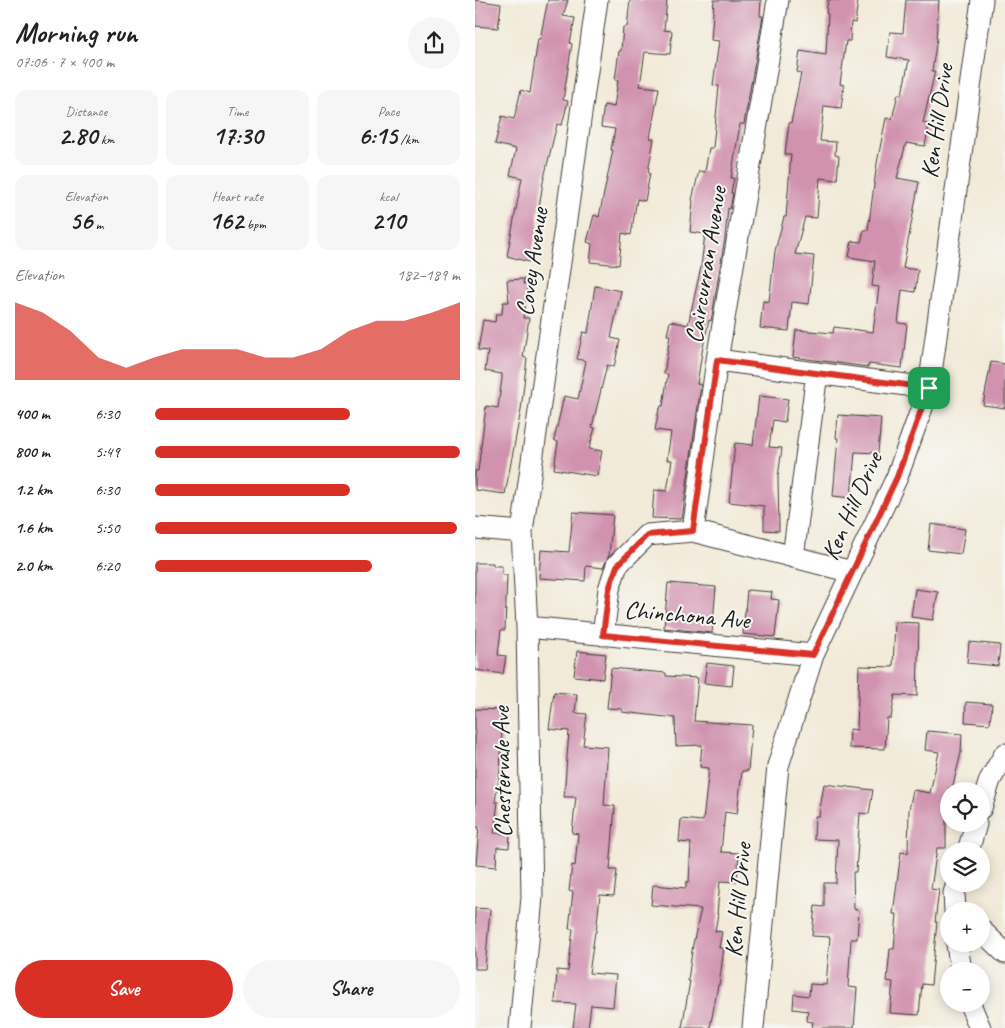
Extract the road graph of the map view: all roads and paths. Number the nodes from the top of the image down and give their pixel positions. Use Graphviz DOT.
graph roads {
  1 [pos="597,0"];
  2 [pos="778,0"];
  3 [pos="982,0"];
  4 [pos="717,360"];
  5 [pos="817,373"];
  6 [pos="929,388"];
  7 [pos="475,528"];
  8 [pos="693,531"];
  9 [pos="522,532"];
  10 [pos="793,557"];
  11 [pos="852,572"];
  12 [pos="527,628"];
  13 [pos="603,635"];
  14 [pos="813,655"];
  15 [pos="1005,754"];
  16 [pos="989,782"];
  17 [pos="990,939"];
  18 [pos="1005,953"];
  19 [pos="973,1012"];
  20 [pos="520,1028"];
  21 [pos="753,1028"];
  22 [pos="980,1028"];
  1 -- 9 [label="street, Covey Avenue"];
  2 -- 4 [label="street, Caircurran Avenue"];
  3 -- 6 [label="street, Ken Hill Drive"];
  4 -- 5 [label="street, Caircurran Avenue"];
  4 -- 8 [label="street"];
  5 -- 6 [label="street, Caircurran Avenue"];
  5 -- 10 [label="street"];
  6 -- 11 [label="street, Ken Hill Drive"];
  7 -- 9 [label="street"];
  8 -- 10 [label="street"];
  8 -- 13 [label="street"];
  9 -- 12 [label="street, Chestervale Ave"];
  10 -- 11 [label="street"];
  11 -- 14 [label="street, Ken Hill Drive"];
  12 -- 13 [label="street, Chinchona Ave"];
  12 -- 20 [label="street, Chestervale Ave"];
  13 -- 14 [label="street, Chinchona Ave"];
  14 -- 21 [label="street, Ken Hill Drive"];
  15 -- 16 [label="street"];
  17 -- 18 [label="street"];
  19 -- 22 [label="street"];
}
